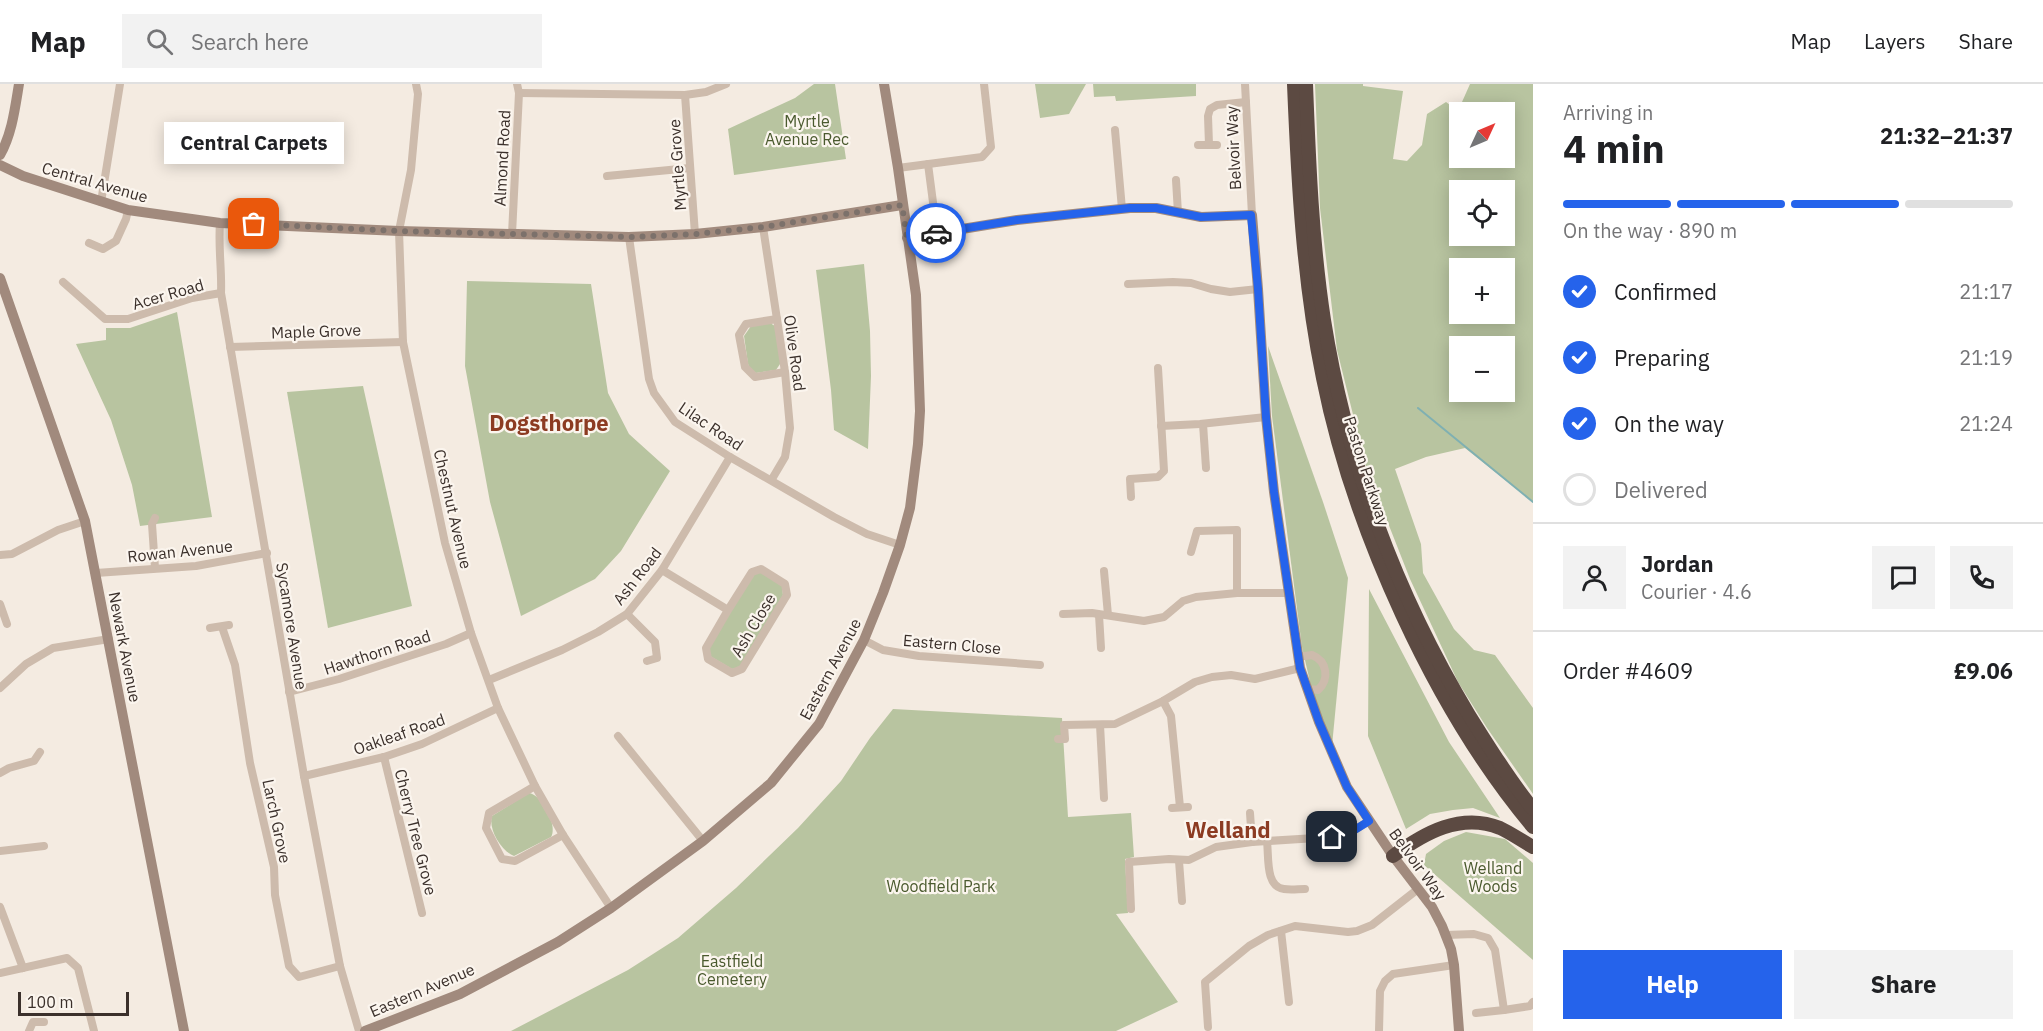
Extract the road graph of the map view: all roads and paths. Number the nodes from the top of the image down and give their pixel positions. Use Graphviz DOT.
graph roads {
  1 [pos="19,84"];
  2 [pos="120,84"];
  3 [pos="416,84"];
  4 [pos="726,84"];
  5 [pos="884,84"];
  6 [pos="984,84"];
  7 [pos="1245,84"];
  8 [pos="1294,84"];
  9 [pos="1306,84"];
  10 [pos="518,88"];
  11 [pos="685,95"];
  12 [pos="1246,102"];
  13 [pos="1115,130"];
  14 [pos="1198,145"];
  15 [pos="0,155"];
  16 [pos="928,164"];
  17 [pos="0,165"];
  18 [pos="690,168"];
  19 [pos="898,168"];
  20 [pos="607,176"];
  21 [pos="1176,180"];
  22 [pos="101,202"];
  23 [pos="902,205"];
  24 [pos="1122,209"];
  25 [pos="128,210"];
  26 [pos="1178,213"];
  27 [pos="1251,215"];
  28 [pos="220,223"];
  29 [pos="763,227"];
  30 [pos="399,231"];
  31 [pos="937,233"];
  32 [pos="512,234"];
  33 [pos="696,234"];
  34 [pos="629,237"];
  35 [pos="907,238"];
  36 [pos="89,243"];
  37 [pos="0,278"];
  38 [pos="63,282"];
  39 [pos="1128,284"];
  40 [pos="1258,289"];
  41 [pos="221,293"];
  42 [pos="777,319"];
  43 [pos="404,342"];
  44 [pos="230,347"];
  45 [pos="1158,369"];
  46 [pos="785,372"];
  47 [pos="1266,417"];
  48 [pos="1203,424"];
  49 [pos="1161,426"];
  50 [pos="730,457"];
  51 [pos="1206,468"];
  52 [pos="772,479"];
  53 [pos="1131,497"];
  54 [pos="155,518"];
  55 [pos="85,521"];
  56 [pos="900,545"];
  57 [pos="1191,552"];
  58 [pos="267,553"];
  59 [pos="0,555"];
  60 [pos="155,568"];
  61 [pos="662,570"];
  62 [pos="1104,571"];
  63 [pos="96,573"];
  64 [pos="1288,593"];
  65 [pos="1237,594"];
  66 [pos="0,604"];
  67 [pos="728,610"];
  68 [pos="2,614"];
  69 [pos="627,614"];
  70 [pos="1062,614"];
  71 [pos="1103,615"];
  72 [pos="7,624"];
  73 [pos="210,628"];
  74 [pos="471,633"];
  75 [pos="109,639"];
  76 [pos="864,640"];
  77 [pos="1101,648"];
  78 [pos="647,661"];
  79 [pos="1299,662"];
  80 [pos="1040,664"];
  81 [pos="489,680"];
  82 [pos="0,688"];
  83 [pos="1308,688"];
  84 [pos="289,692"];
  85 [pos="1163,701"];
  86 [pos="498,708"];
  87 [pos="1100,725"];
  88 [pos="618,736"];
  89 [pos="1058,739"];
  90 [pos="40,752"];
  91 [pos="384,757"];
  92 [pos="0,773"];
  93 [pos="304,776"];
  94 [pos="535,786"];
  95 [pos="1104,798"];
  96 [pos="1180,807"];
  97 [pos="1533,808"];
  98 [pos="1250,813"];
  99 [pos="1369,821"];
  100 [pos="1533,827"];
  101 [pos="267,830"];
  102 [pos="256,832"];
  103 [pos="563,835"];
  104 [pos="703,841"];
  105 [pos="1252,842"];
  106 [pos="1267,842"];
  107 [pos="44,846"];
  108 [pos="1533,847"];
  109 [pos="0,851"];
  110 [pos="1393,856"];
  111 [pos="1179,861"];
  112 [pos="1305,889"];
  113 [pos="1418,889"];
  114 [pos="1182,901"];
  115 [pos="0,907"];
  116 [pos="610,908"];
  117 [pos="1131,909"];
  118 [pos="422,913"];
  119 [pos="1281,931"];
  120 [pos="1446,935"];
  121 [pos="1454,965"];
  122 [pos="340,966"];
  123 [pos="23,968"];
  124 [pos="0,973"];
  125 [pos="1289,1002"];
  126 [pos="1533,1002"];
  127 [pos="1504,1010"];
  128 [pos="1476,1013"];
  129 [pos="44,1022"];
  130 [pos="1208,1027"];
  131 [pos="29,1031"];
  132 [pos="94,1031"];
  133 [pos="184,1031"];
  134 [pos="359,1031"];
  135 [pos="365,1031"];
  136 [pos="1379,1031"];
  137 [pos="1459,1031"];
  1 -- 15 [label="street"];
  2 -- 22 [label="street"];
  3 -- 30 [label="street, Chestnut Avenue"];
  4 -- 11 [label="street"];
  5 -- 19 [label="street, Eastern Avenue"];
  6 -- 16 [label="street"];
  7 -- 12 [label="street, Belvoir Way"];
  8 -- 100 [label="highway, Paston Parkway"];
  9 -- 97 [label="highway, Paston Parkway"];
  10 -- 11 [label="street"];
  10 -- 32 [label="street, Almond Road"];
  11 -- 18 [label="street, Myrtle Grove"];
  12 -- 14 [label="street"];
  12 -- 27 [label="street, Belvoir Way"];
  13 -- 24 [label="street"];
  16 -- 19 [label="street"];
  16 -- 31 [label="street"];
  17 -- 22 [label="street, Central Avenue"];
  18 -- 20 [label="street"];
  18 -- 33 [label="street, Myrtle Grove"];
  19 -- 23 [label="street, Eastern Avenue"];
  21 -- 26 [label="street"];
  22 -- 25 [label="street, Central Avenue"];
  23 -- 29 [label="street, Central Avenue"];
  23 -- 35 [label="street, Eastern Avenue"];
  24 -- 26 [label="street"];
  24 -- 31 [label="street"];
  25 -- 28 [label="street, Central Avenue"];
  25 -- 36 [label="street"];
  26 -- 27 [label="street"];
  27 -- 40 [label="street, Belvoir Way"];
  28 -- 30 [label="street, Central Avenue"];
  28 -- 41 [label="street, Sycamore Avenue"];
  29 -- 33 [label="street, Central Avenue"];
  29 -- 42 [label="street, Olive Road"];
  30 -- 32 [label="street, Central Avenue"];
  30 -- 43 [label="street, Chestnut Avenue"];
  31 -- 35 [label="street"];
  32 -- 34 [label="street, Central Avenue"];
  33 -- 34 [label="street, Central Avenue"];
  34 -- 50 [label="street, Lilac Road"];
  35 -- 56 [label="street, Eastern Avenue"];
  37 -- 55 [label="street, Newark Avenue"];
  38 -- 41 [label="street, Acer Road"];
  39 -- 40 [label="street"];
  40 -- 47 [label="street, Belvoir Way"];
  41 -- 44 [label="street, Sycamore Avenue"];
  42 -- 46 [label="street, Olive Road"];
  42 -- 46 [label="street"];
  43 -- 44 [label="street, Maple Grove"];
  43 -- 74 [label="street, Chestnut Avenue"];
  44 -- 58 [label="street, Sycamore Avenue"];
  45 -- 49 [label="street"];
  46 -- 52 [label="street, Olive Road"];
  47 -- 48 [label="street"];
  47 -- 64 [label="street, Belvoir Way"];
  48 -- 49 [label="street"];
  48 -- 51 [label="street"];
  49 -- 53 [label="street"];
  50 -- 52 [label="street, Lilac Road"];
  50 -- 61 [label="street, Ash Road"];
  52 -- 56 [label="street, Lilac Road"];
  54 -- 60 [label="street"];
  55 -- 59 [label="street"];
  55 -- 63 [label="street, Newark Avenue"];
  56 -- 76 [label="street, Eastern Avenue"];
  57 -- 65 [label="street"];
  58 -- 60 [label="street, Rowan Avenue"];
  58 -- 84 [label="street, Sycamore Avenue"];
  60 -- 63 [label="street, Rowan Avenue"];
  61 -- 67 [label="street, Ash Close"];
  61 -- 69 [label="street, Ash Road"];
  62 -- 71 [label="street"];
  63 -- 75 [label="street, Newark Avenue"];
  64 -- 65 [label="street"];
  64 -- 79 [label="street, Belvoir Way"];
  65 -- 71 [label="street"];
  66 -- 68 [label="street"];
  67 -- 67 [label="street, Ash Close"];
  68 -- 72 [label="street"];
  69 -- 78 [label="street"];
  69 -- 81 [label="street, Ash Road"];
  70 -- 71 [label="street"];
  71 -- 77 [label="street"];
  73 -- 101 [label="street, Larch Grove"];
  74 -- 81 [label="street, Chestnut Avenue"];
  74 -- 84 [label="street, Hawthorn Road"];
  75 -- 82 [label="street"];
  75 -- 133 [label="street, Newark Avenue"];
  76 -- 80 [label="street, Eastern Close"];
  76 -- 104 [label="street, Eastern Avenue"];
  79 -- 83 [label="street, Belvoir Way"];
  79 -- 83 [label="street"];
  79 -- 85 [label="street"];
  81 -- 86 [label="street, Chestnut Avenue"];
  83 -- 99 [label="street, Belvoir Way"];
  84 -- 93 [label="street, Sycamore Avenue"];
  85 -- 87 [label="street"];
  85 -- 96 [label="street"];
  86 -- 91 [label="street, Oakleaf Road"];
  86 -- 94 [label="street, Chestnut Avenue"];
  87 -- 89 [label="street"];
  87 -- 95 [label="street"];
  88 -- 104 [label="street"];
  90 -- 92 [label="street"];
  91 -- 93 [label="street, Oakleaf Road"];
  91 -- 118 [label="street, Cherry Tree Grove"];
  93 -- 122 [label="street, Sycamore Avenue"];
  94 -- 103 [label="street, Chestnut Avenue"];
  94 -- 103 [label="street"];
  98 -- 105 [label="street"];
  99 -- 106 [label="street"];
  99 -- 110 [label="street, Belvoir Way"];
  101 -- 102 [label="street"];
  101 -- 122 [label="street, Larch Grove"];
  103 -- 116 [label="street, Chestnut Avenue"];
  104 -- 116 [label="street, Eastern Avenue"];
  105 -- 106 [label="street"];
  105 -- 111 [label="street"];
  106 -- 112 [label="street"];
  107 -- 109 [label="street"];
  108 -- 110 [label="highway"];
  110 -- 113 [label="street, Belvoir Way"];
  111 -- 114 [label="street"];
  111 -- 117 [label="street"];
  113 -- 119 [label="street"];
  113 -- 120 [label="street, Belvoir Way"];
  115 -- 123 [label="street"];
  116 -- 135 [label="street, Eastern Avenue"];
  119 -- 125 [label="street"];
  119 -- 130 [label="street"];
  120 -- 121 [label="street, Belvoir Way"];
  120 -- 127 [label="street"];
  121 -- 136 [label="street"];
  121 -- 137 [label="street, Belvoir Way"];
  122 -- 134 [label="street, Sycamore Avenue"];
  123 -- 124 [label="street"];
  123 -- 132 [label="street"];
  126 -- 127 [label="street"];
  127 -- 128 [label="street"];
  129 -- 131 [label="street"];
}
